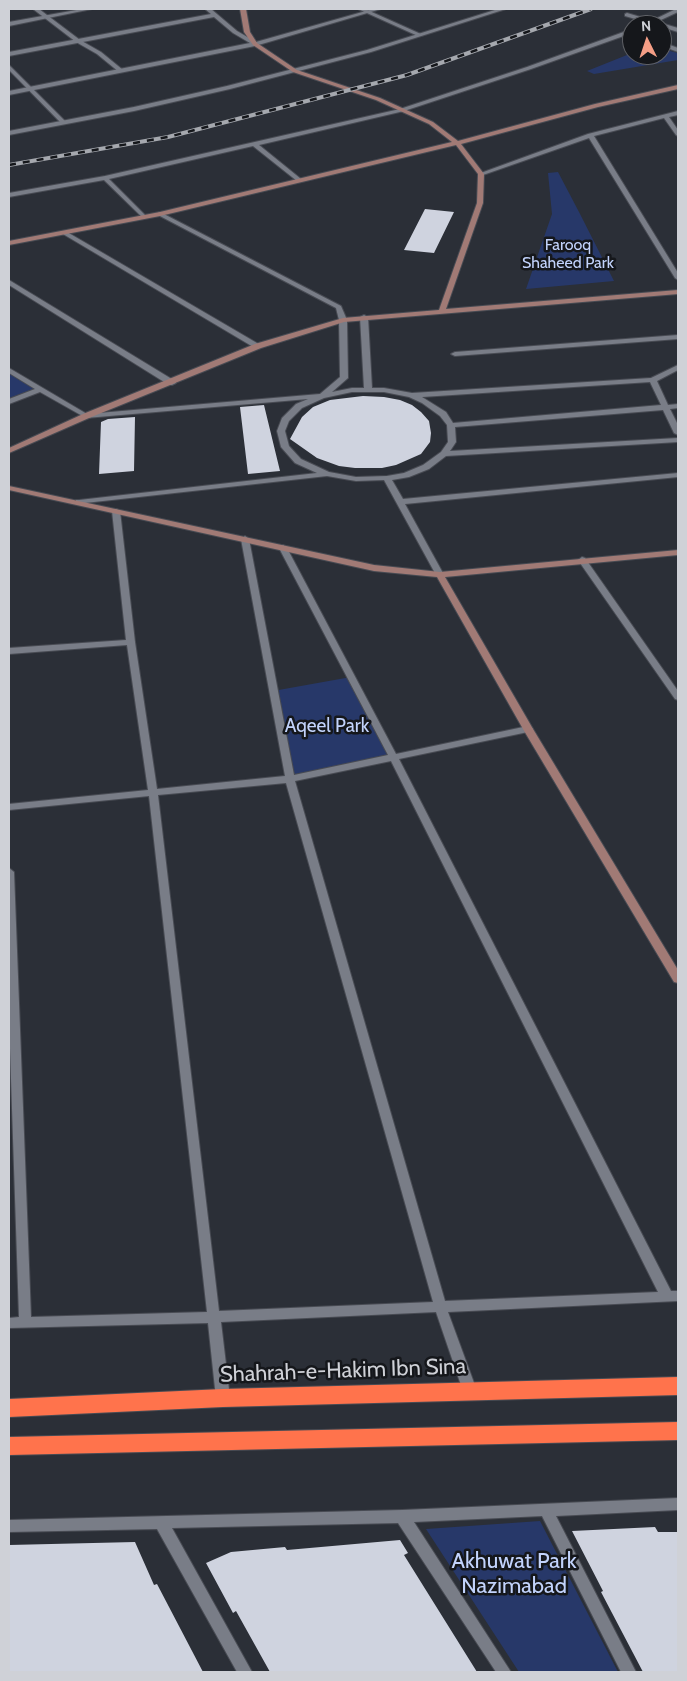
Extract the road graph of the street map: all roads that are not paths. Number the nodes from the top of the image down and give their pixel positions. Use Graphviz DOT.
graph roads {
  1 [pos="36,9"];
  2 [pos="89,9"];
  3 [pos="208,9"];
  4 [pos="243,9"];
  5 [pos="361,9"];
  6 [pos="378,9"];
  7 [pos="503,9"];
  8 [pos="368,12"];
  9 [pos="627,14"];
  10 [pos="215,15"];
  11 [pos="630,15"];
  12 [pos="47,17"];
  13 [pos="9,24"];
  14 [pos="420,35"];
  15 [pos="622,35"];
  16 [pos="78,41"];
  17 [pos="255,44"];
  18 [pos="9,54"];
  19 [pos="9,67"];
  20 [pos="121,71"];
  21 [pos="295,71"];
  22 [pos="678,87"];
  23 [pos="31,89"];
  24 [pos="9,93"];
  25 [pos="402,110"];
  26 [pos="678,113"];
  27 [pos="665,116"];
  28 [pos="64,123"];
  29 [pos="9,133"];
  30 [pos="678,134"];
  31 [pos="590,135"];
  32 [pos="457,142"];
  33 [pos="254,144"];
  34 [pos="481,174"];
  35 [pos="105,178"];
  36 [pos="299,180"];
  37 [pos="9,195"];
  38 [pos="160,214"];
  39 [pos="144,217"];
  40 [pos="65,233"];
  41 [pos="9,243"];
  42 [pos="678,278"];
  43 [pos="9,282"];
  44 [pos="678,292"];
  45 [pos="442,310"];
  46 [pos="364,317"];
  47 [pos="343,320"];
  48 [pos="678,337"];
  49 [pos="258,346"];
  50 [pos="454,354"];
  51 [pos="678,367"];
  52 [pos="9,370"];
  53 [pos="653,380"];
  54 [pos="172,383"];
  55 [pos="41,389"];
  56 [pos="368,390"];
  57 [pos="322,396"];
  58 [pos="411,396"];
  59 [pos="9,402"];
  60 [pos="678,406"];
  61 [pos="667,407"];
  62 [pos="86,416"];
  63 [pos="451,425"];
  64 [pos="678,433"];
  65 [pos="678,440"];
  66 [pos="9,451"];
  67 [pos="444,454"];
  68 [pos="327,474"];
  69 [pos="678,475"];
  70 [pos="387,478"];
  71 [pos="9,488"];
  72 [pos="79,502"];
  73 [pos="399,502"];
  74 [pos="116,511"];
  75 [pos="245,539"];
  76 [pos="282,548"];
  77 [pos="678,552"];
  78 [pos="582,560"];
  79 [pos="440,574"];
  80 [pos="130,642"];
  81 [pos="9,651"];
  82 [pos="678,697"];
  83 [pos="528,729"];
  84 [pos="393,756"];
  85 [pos="290,779"];
  86 [pos="153,793"];
  87 [pos="9,807"];
  88 [pos="9,872"];
  89 [pos="678,979"];
  90 [pos="11,995"];
  91 [pos="673,1296"];
  92 [pos="440,1306"];
  93 [pos="214,1317"];
  94 [pos="24,1322"];
  95 [pos="9,1323"];
  96 [pos="678,1386"];
  97 [pos="470,1391"];
  98 [pos="223,1398"];
  99 [pos="9,1408"];
  100 [pos="678,1431"];
  101 [pos="9,1446"];
  102 [pos="678,1504"];
  103 [pos="546,1510"];
  104 [pos="402,1516"];
  105 [pos="161,1522"];
  106 [pos="9,1526"];
  107 [pos="244,1672"];
  108 [pos="504,1672"];
  109 [pos="629,1672"];
  1 -- 12 [label="street"];
  2 -- 12 [label="street"];
  3 -- 10 [label="street"];
  4 -- 17 [label="street"];
  5 -- 8 [label="street"];
  6 -- 8 [label="street"];
  7 -- 14 [label="street"];
  8 -- 14 [label="street"];
  8 -- 17 [label="street"];
  9 -- 11 [label="street"];
  10 -- 16 [label="street"];
  10 -- 17 [label="street"];
  12 -- 13 [label="street"];
  12 -- 16 [label="street"];
  14 -- 21 [label="street"];
  15 -- 25 [label="street"];
  16 -- 18 [label="street"];
  16 -- 20 [label="street"];
  17 -- 20 [label="street"];
  17 -- 21 [label="street"];
  19 -- 23 [label="street"];
  20 -- 23 [label="street"];
  21 -- 25 [label="street"];
  21 -- 28 [label="street"];
  22 -- 32 [label="street"];
  23 -- 24 [label="street"];
  23 -- 28 [label="street"];
  25 -- 32 [label="street"];
  25 -- 33 [label="street"];
  26 -- 27 [label="street"];
  27 -- 30 [label="street"];
  27 -- 31 [label="street"];
  28 -- 29 [label="street"];
  31 -- 34 [label="street"];
  31 -- 42 [label="street"];
  32 -- 34 [label="street"];
  32 -- 36 [label="street"];
  33 -- 35 [label="street"];
  33 -- 36 [label="street"];
  34 -- 45 [label="street"];
  35 -- 37 [label="street"];
  35 -- 39 [label="street"];
  36 -- 38 [label="street"];
  38 -- 39 [label="street"];
  38 -- 47 [label="street"];
  39 -- 40 [label="street"];
  40 -- 41 [label="street"];
  40 -- 49 [label="street"];
  43 -- 54 [label="street"];
  44 -- 45 [label="street"];
  45 -- 46 [label="street"];
  46 -- 47 [label="street"];
  46 -- 56 [label="street"];
  47 -- 49 [label="street"];
  47 -- 57 [label="street"];
  48 -- 50 [label="street"];
  49 -- 54 [label="street"];
  51 -- 53 [label="street"];
  52 -- 55 [label="street"];
  53 -- 58 [label="street"];
  53 -- 61 [label="street"];
  54 -- 62 [label="street"];
  55 -- 59 [label="street"];
  55 -- 62 [label="street"];
  56 -- 57 [label="street"];
  56 -- 58 [label="street"];
  57 -- 62 [label="street"];
  57 -- 68 [label="street"];
  58 -- 63 [label="street"];
  60 -- 61 [label="street"];
  61 -- 63 [label="street"];
  61 -- 64 [label="street"];
  62 -- 66 [label="street"];
  63 -- 67 [label="street"];
  65 -- 67 [label="street"];
  67 -- 70 [label="street"];
  68 -- 70 [label="street"];
  68 -- 72 [label="street"];
  69 -- 73 [label="street"];
  70 -- 73 [label="street"];
  71 -- 72 [label="street"];
  72 -- 74 [label="street"];
  73 -- 79 [label="street"];
  74 -- 75 [label="street"];
  74 -- 80 [label="street"];
  75 -- 76 [label="street"];
  75 -- 85 [label="street"];
  76 -- 79 [label="street"];
  76 -- 84 [label="street"];
  77 -- 78 [label="street"];
  78 -- 79 [label="street"];
  78 -- 82 [label="street"];
  79 -- 83 [label="street"];
  80 -- 81 [label="street"];
  80 -- 86 [label="street"];
  83 -- 84 [label="street"];
  83 -- 89 [label="street"];
  84 -- 85 [label="street"];
  84 -- 91 [label="street"];
  85 -- 86 [label="street"];
  85 -- 92 [label="street"];
  86 -- 87 [label="street"];
  86 -- 93 [label="street"];
  88 -- 90 [label="street"];
  90 -- 94 [label="street"];
  91 -- 92 [label="street"];
  92 -- 93 [label="street"];
  92 -- 97 [label="street"];
  93 -- 94 [label="street"];
  93 -- 98 [label="street"];
  94 -- 95 [label="street"];
  96 -- 97 [label="highway, Shahrah-e-Hakim Ibn Sina"];
  97 -- 98 [label="highway, Shahrah-e-Hakim Ibn Sina"];
  98 -- 99 [label="highway, Shahrah-e-Hakim Ibn Sina"];
  100 -- 101 [label="highway"];
  102 -- 103 [label="street"];
  103 -- 104 [label="street"];
  103 -- 109 [label="street"];
  104 -- 105 [label="street"];
  104 -- 108 [label="street"];
  105 -- 106 [label="street"];
  105 -- 107 [label="street"];
}
